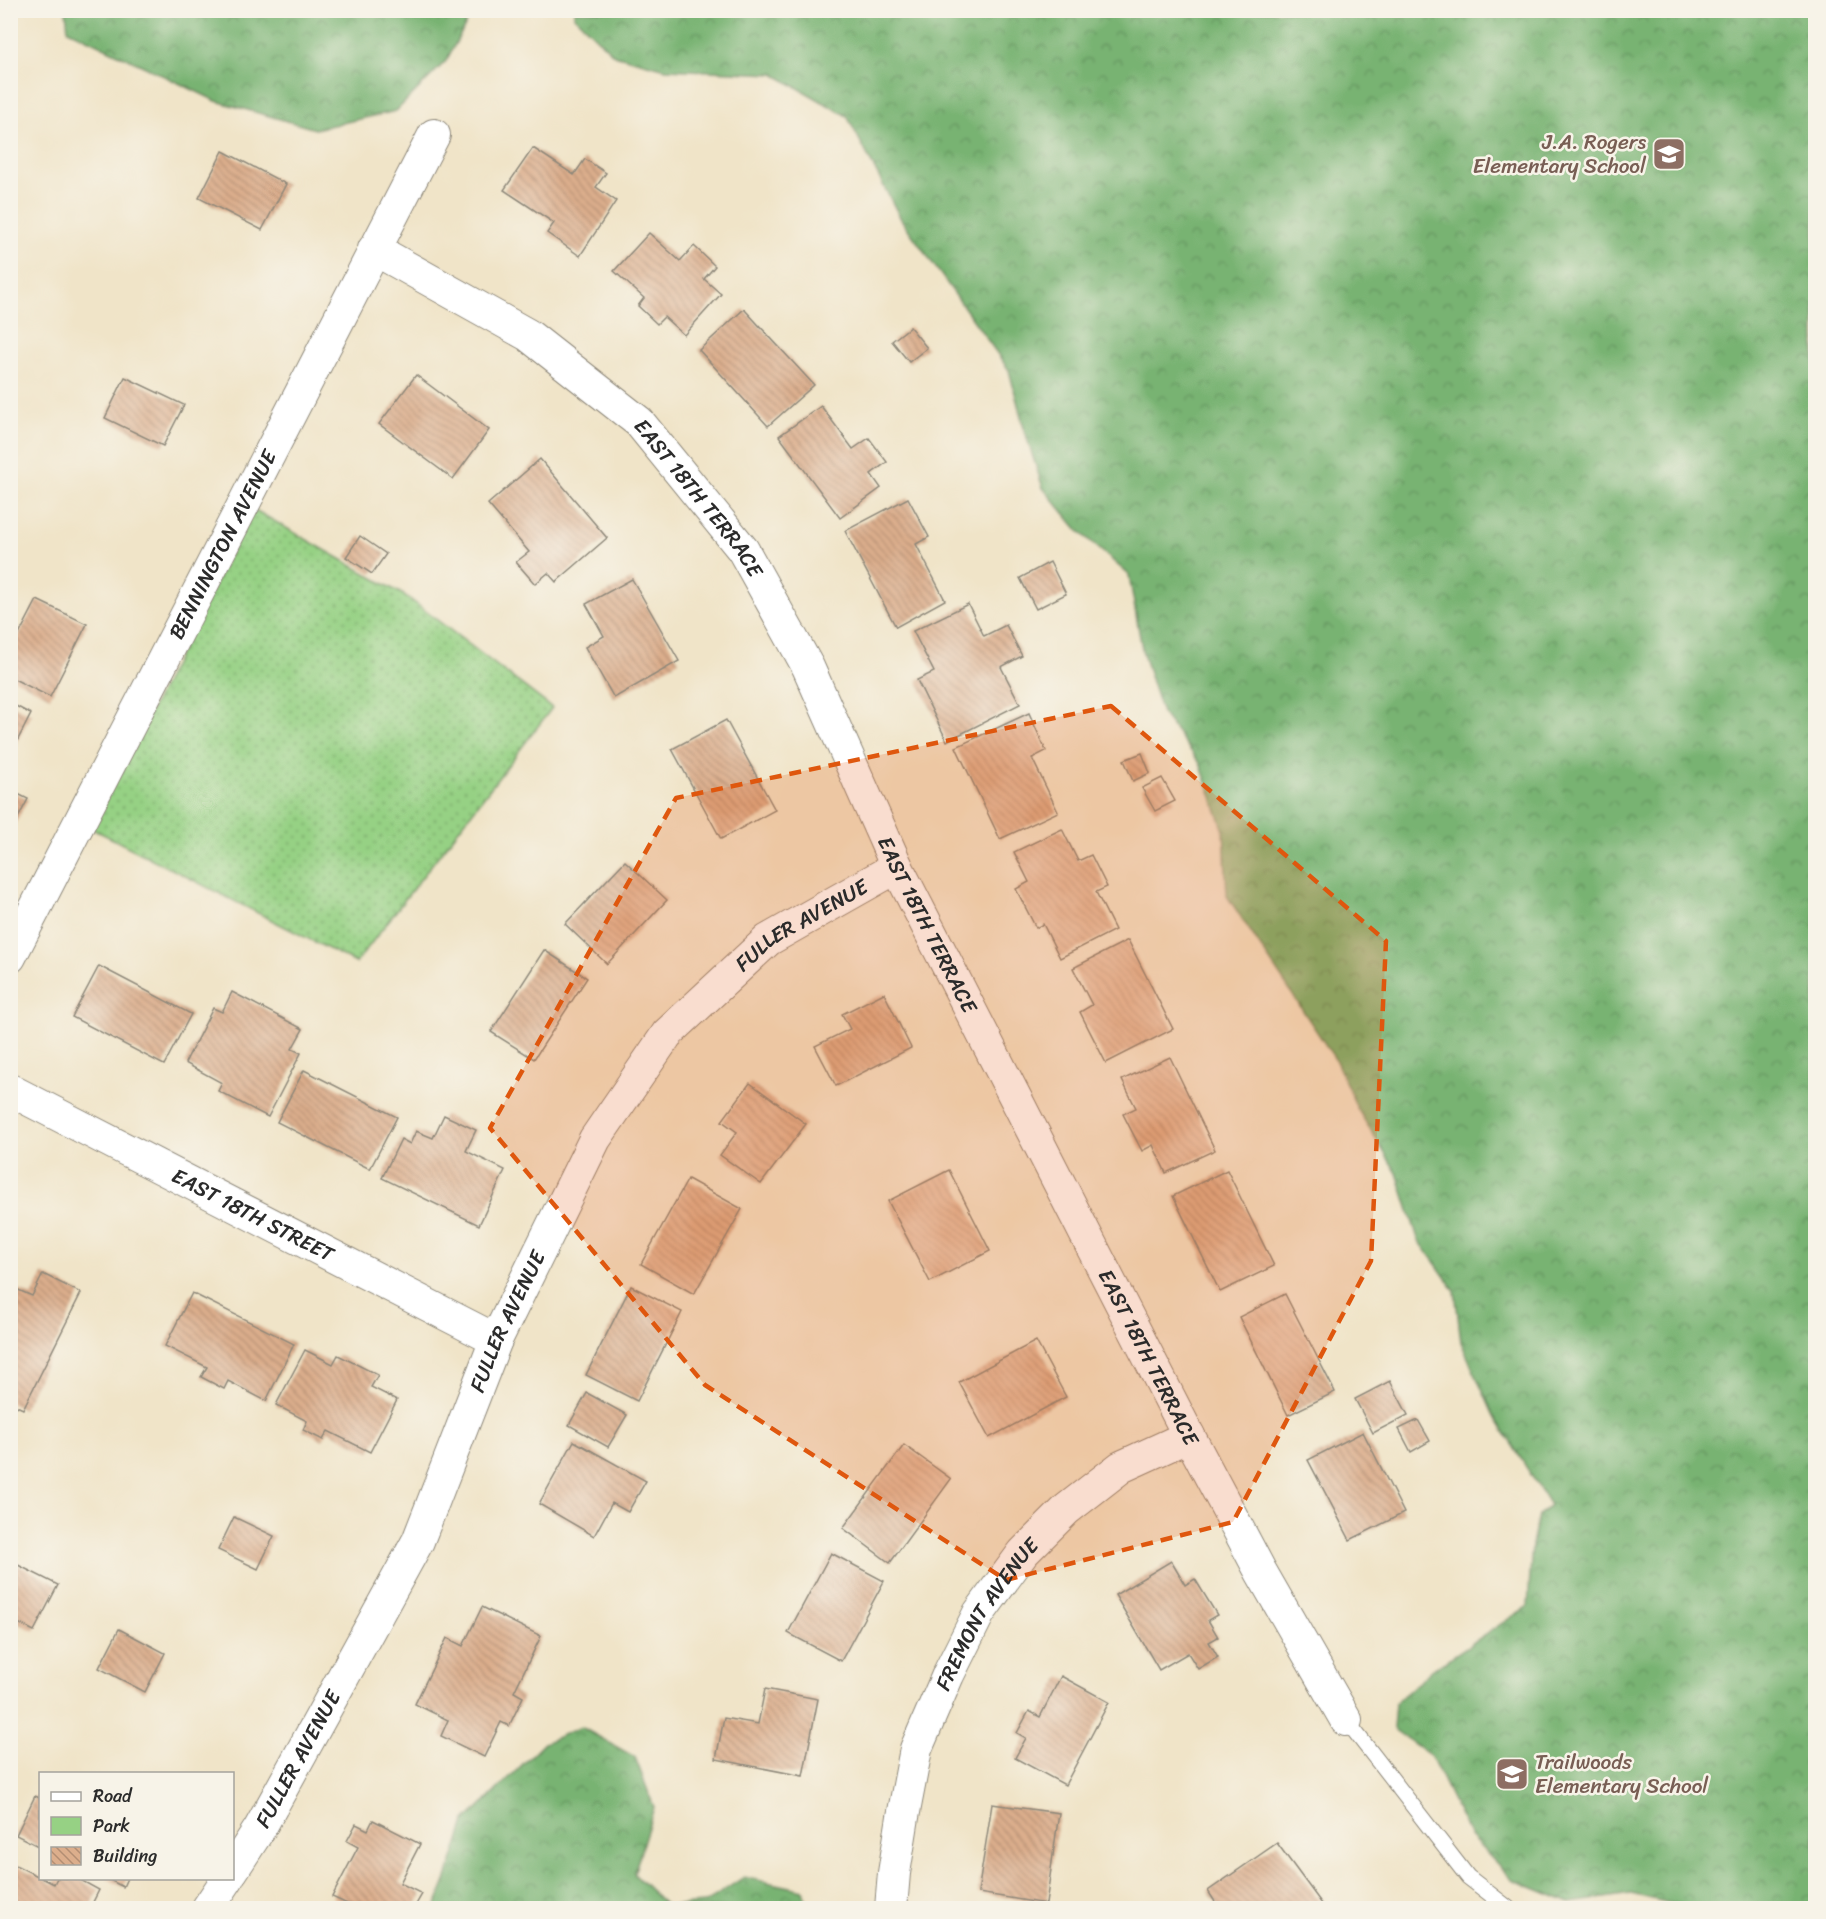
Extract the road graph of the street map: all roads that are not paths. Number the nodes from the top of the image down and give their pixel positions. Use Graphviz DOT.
graph roads {
  1 [pos="434,135"];
  2 [pos="374,249"];
  3 [pos="897,867"];
  4 [pos="10,957"];
  5 [pos="10,1090"];
  6 [pos="496,1340"];
  7 [pos="1189,1436"];
  8 [pos="1346,1720"];
  9 [pos="234,1868"];
  10 [pos="227,1880"];
  11 [pos="208,1908"];
  12 [pos="891,1908"];
  13 [pos="1508,1908"];
  1 -- 2 [label="street, BENNINGTON AVENUE"];
  2 -- 3 [label="street, EAST 18TH TERRACE"];
  2 -- 4 [label="street, BENNINGTON AVENUE"];
  3 -- 6 [label="street, FULLER AVENUE"];
  3 -- 7 [label="street, EAST 18TH TERRACE"];
  5 -- 6 [label="street, EAST 18TH STREET"];
  6 -- 9 [label="street, FULLER AVENUE"];
  7 -- 8 [label="street, EAST 18TH TERRACE"];
  7 -- 12 [label="street, FREMONT AVENUE"];
  8 -- 13 [label="lane"];
  10 -- 11 [label="street"];
}
